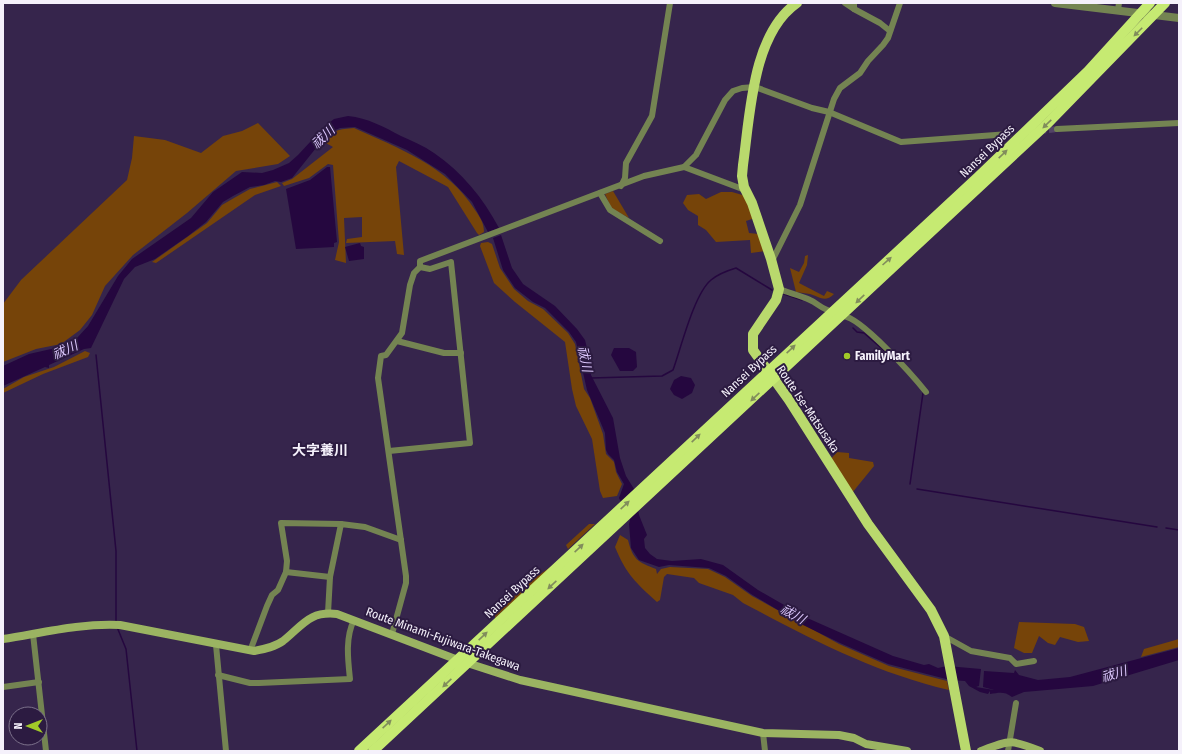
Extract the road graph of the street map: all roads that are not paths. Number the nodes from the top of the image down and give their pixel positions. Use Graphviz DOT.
graph roads {
  1 [pos="670,3"];
  2 [pos="797,3"];
  3 [pos="845,3"];
  4 [pos="900,3"];
  5 [pos="1054,3"];
  6 [pos="1150,3"];
  7 [pos="1165,3"];
  8 [pos="854,6"];
  9 [pos="1118,7"];
  10 [pos="1141,13"];
  11 [pos="1155,15"];
  12 [pos="1179,18"];
  13 [pos="890,31"];
  14 [pos="755,87"];
  15 [pos="829,112"];
  16 [pos="1179,123"];
  17 [pos="1057,129"];
  18 [pos="1009,134"];
  19 [pos="684,167"];
  20 [pos="621,186"];
  21 [pos="745,190"];
  22 [pos="600,193"];
  23 [pos="660,241"];
  24 [pos="772,261"];
  25 [pos="420,267"];
  26 [pos="779,289"];
  27 [pos="832,311"];
  28 [pos="843,316"];
  29 [pos="397,341"];
  30 [pos="461,353"];
  31 [pos="767,371"];
  32 [pos="774,379"];
  33 [pos="926,392"];
  34 [pos="388,451"];
  35 [pos="670,469"];
  36 [pos="341,524"];
  37 [pos="599,535"];
  38 [pos="401,540"];
  39 [pos="286,572"];
  40 [pos="330,577"];
  41 [pos="328,613"];
  42 [pos="354,620"];
  43 [pos="34,634"];
  44 [pos="392,634"];
  45 [pos="944,636"];
  46 [pos="3,639"];
  47 [pos="216,645"];
  48 [pos="250,650"];
  49 [pos="458,660"];
  50 [pos="1034,661"];
  51 [pos="469,663"];
  52 [pos="218,675"];
  53 [pos="39,682"];
  54 [pos="3,687"];
  55 [pos="1016,703"];
  56 [pos="763,732"];
  57 [pos="1010,742"];
  58 [pos="46,751"];
  59 [pos="226,751"];
  60 [pos="359,751"];
  61 [pos="374,751"];
  62 [pos="765,751"];
  63 [pos="904,751"];
  64 [pos="966,751"];
  65 [pos="981,751"];
  66 [pos="1008,751"];
  67 [pos="1040,751"];
  1 -- 20 [label="street"];
  2 -- 14 [label="main road"];
  3 -- 8 [label="street"];
  4 -- 13 [label="street"];
  5 -- 9 [label="street"];
  6 -- 10 [label="highway, Nansei Bypass"];
  7 -- 11 [label="highway, Nansei Bypass"];
  8 -- 13 [label="street"];
  9 -- 10 [label="street"];
  10 -- 11 [label="street"];
  27 -- 10 [label="highway, Nansei Bypass, one-way"];
  11 -- 12 [label="street"];
  11 -- 28 [label="highway, Nansei Bypass, one-way"];
  13 -- 15 [label="street"];
  14 -- 15 [label="street"];
  14 -- 19 [label="street"];
  14 -- 21 [label="main road"];
  15 -- 18 [label="street"];
  15 -- 24 [label="street"];
  16 -- 17 [label="street"];
  19 -- 20 [label="street"];
  19 -- 21 [label="street"];
  20 -- 22 [label="street"];
  21 -- 24 [label="main road"];
  22 -- 23 [label="street"];
  22 -- 25 [label="street"];
  24 -- 26 [label="main road"];
  25 -- 29 [label="street"];
  25 -- 30 [label="street"];
  26 -- 27 [label="street"];
  26 -- 31 [label="main road, Route Ise-Matsusaka"];
  31 -- 27 [label="highway, Nansei Bypass, one-way"];
  28 -- 32 [label="highway, Nansei Bypass"];
  28 -- 33 [label="street"];
  29 -- 30 [label="street"];
  29 -- 34 [label="street"];
  30 -- 34 [label="street"];
  31 -- 32 [label="main road, Route Ise-Matsusaka"];
  35 -- 31 [label="highway, Nansei Bypass, one-way"];
  32 -- 35 [label="highway, Nansei Bypass, one-way"];
  32 -- 45 [label="main road, Route Ise-Matsusaka"];
  34 -- 38 [label="street"];
  35 -- 37 [label="highway, Nansei Bypass"];
  36 -- 38 [label="street"];
  36 -- 39 [label="street"];
  36 -- 40 [label="street"];
  49 -- 37 [label="highway, Nansei Bypass, one-way"];
  37 -- 51 [label="highway, Nansei Bypass, one-way"];
  38 -- 44 [label="street"];
  39 -- 40 [label="street"];
  39 -- 48 [label="street"];
  40 -- 41 [label="street"];
  41 -- 42 [label="main road, Route Minami-Fujiwara-Takegawa"];
  41 -- 48 [label="main road"];
  42 -- 44 [label="main road, Route Minami-Fujiwara-Takegawa"];
  42 -- 52 [label="street"];
  43 -- 46 [label="main road"];
  43 -- 47 [label="main road"];
  43 -- 53 [label="street"];
  44 -- 49 [label="main road, Route Minami-Fujiwara-Takegawa"];
  45 -- 50 [label="street"];
  45 -- 64 [label="main road, Route Ise-Matsusaka"];
  47 -- 48 [label="main road"];
  47 -- 52 [label="street"];
  49 -- 51 [label="main road, Route Minami-Fujiwara-Takegawa"];
  60 -- 49 [label="highway, Nansei Bypass, one-way"];
  51 -- 56 [label="main road, Route Minami-Fujiwara-Takegawa"];
  51 -- 61 [label="highway, Nansei Bypass, one-way"];
  52 -- 59 [label="street"];
  53 -- 54 [label="street"];
  53 -- 58 [label="street"];
  55 -- 57 [label="street"];
  56 -- 62 [label="street"];
  56 -- 63 [label="main road, Route Minami-Fujiwara-Takegawa"];
  57 -- 65 [label="main road"];
  57 -- 66 [label="street"];
  57 -- 67 [label="main road"];
}
